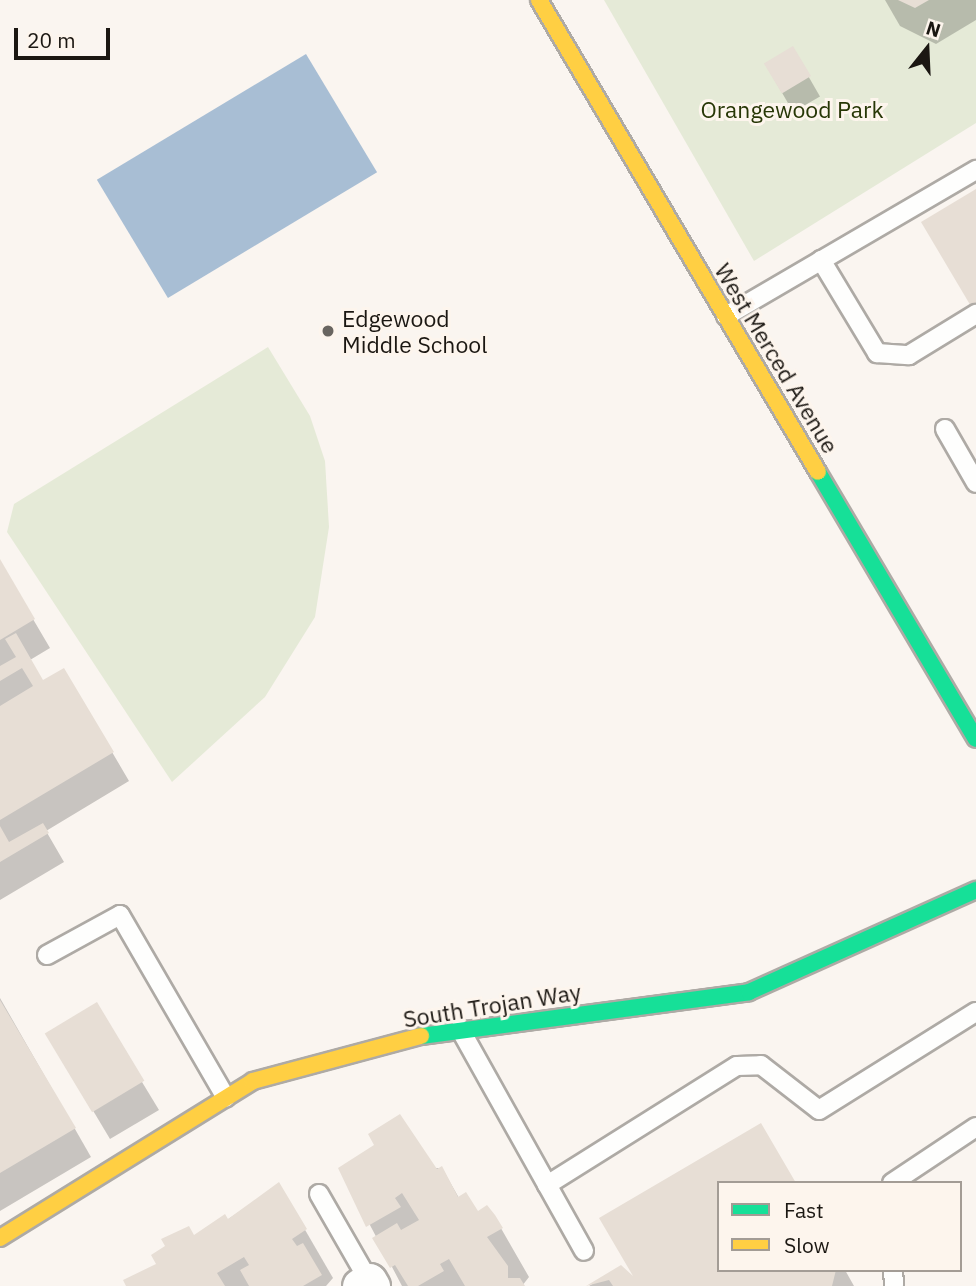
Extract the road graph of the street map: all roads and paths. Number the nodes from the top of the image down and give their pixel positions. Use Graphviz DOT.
graph roads {
  1 [pos="539,0"];
  2 [pos="976,170"];
  3 [pos="821,260"];
  4 [pos="976,314"];
  5 [pos="726,316"];
  6 [pos="945,429"];
  7 [pos="976,483"];
  8 [pos="976,738"];
  9 [pos="976,890"];
  10 [pos="47,955"];
  11 [pos="976,1012"];
  12 [pos="460,1029"];
  13 [pos="226,1098"];
  14 [pos="976,1127"];
  15 [pos="895,1181"];
  16 [pos="547,1185"];
  17 [pos="319,1194"];
  18 [pos="0,1238"];
  19 [pos="584,1251"];
  20 [pos="367,1284"];
  1 -- 5 [label="street, West Merced Avenue"];
  2 -- 3 [label="lane"];
  3 -- 4 [label="lane"];
  3 -- 5 [label="lane"];
  5 -- 8 [label="street, West Merced Avenue"];
  6 -- 7 [label="lane"];
  9 -- 12 [label="street, South Trojan Way"];
  10 -- 13 [label="lane"];
  11 -- 16 [label="lane"];
  12 -- 13 [label="street, South Trojan Way"];
  12 -- 16 [label="lane"];
  13 -- 18 [label="street, South Trojan Way"];
  14 -- 15 [label="lane"];
  16 -- 19 [label="lane"];
  17 -- 20 [label="lane"];
}
